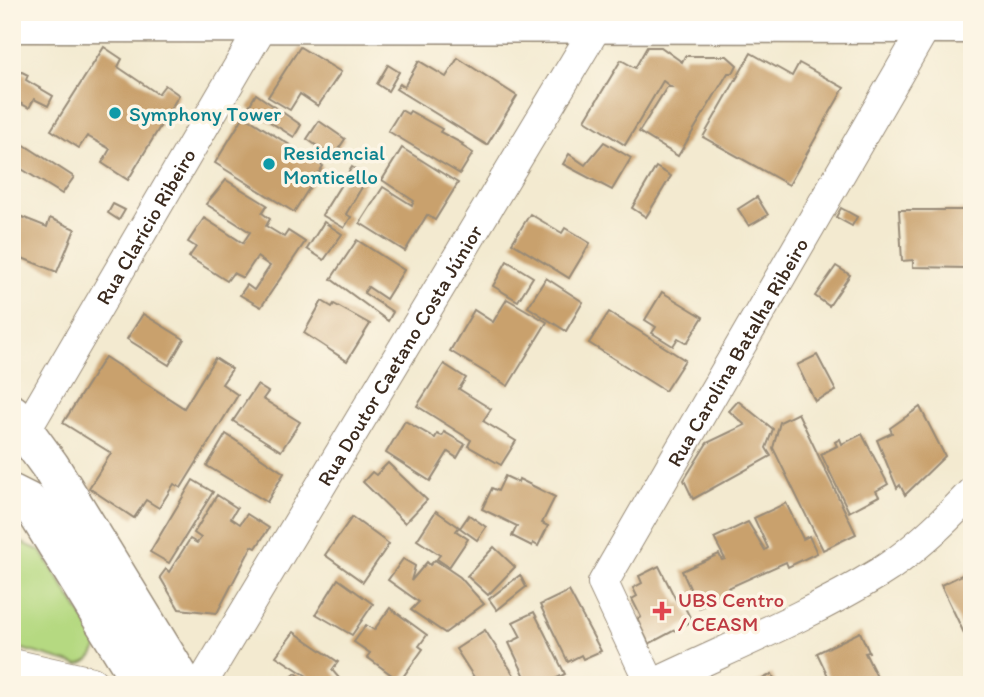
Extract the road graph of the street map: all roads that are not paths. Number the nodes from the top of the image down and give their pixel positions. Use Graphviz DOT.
graph roads {
  1 [pos="12,23"];
  2 [pos="264,23"];
  3 [pos="598,24"];
  4 [pos="927,24"];
  5 [pos="972,24"];
  6 [pos="17,432"];
  7 [pos="972,492"];
  8 [pos="12,494"];
  9 [pos="12,664"];
  10 [pos="94,685"];
  11 [pos="143,685"];
  12 [pos="184,685"];
  13 [pos="201,685"];
  14 [pos="651,685"];
  1 -- 2 [label="main road"];
  2 -- 3 [label="main road"];
  2 -- 6 [label="street, Rua Clarício Ribeiro"];
  3 -- 4 [label="main road"];
  3 -- 13 [label="street, Rua Doutor Caetano Costa Júnior"];
  4 -- 5 [label="main road"];
  4 -- 14 [label="street, Rua Carolina Batalha Ribeiro"];
  6 -- 12 [label="main road"];
  7 -- 14 [label="street"];
  8 -- 11 [label="main road"];
  9 -- 10 [label="street"];
}
